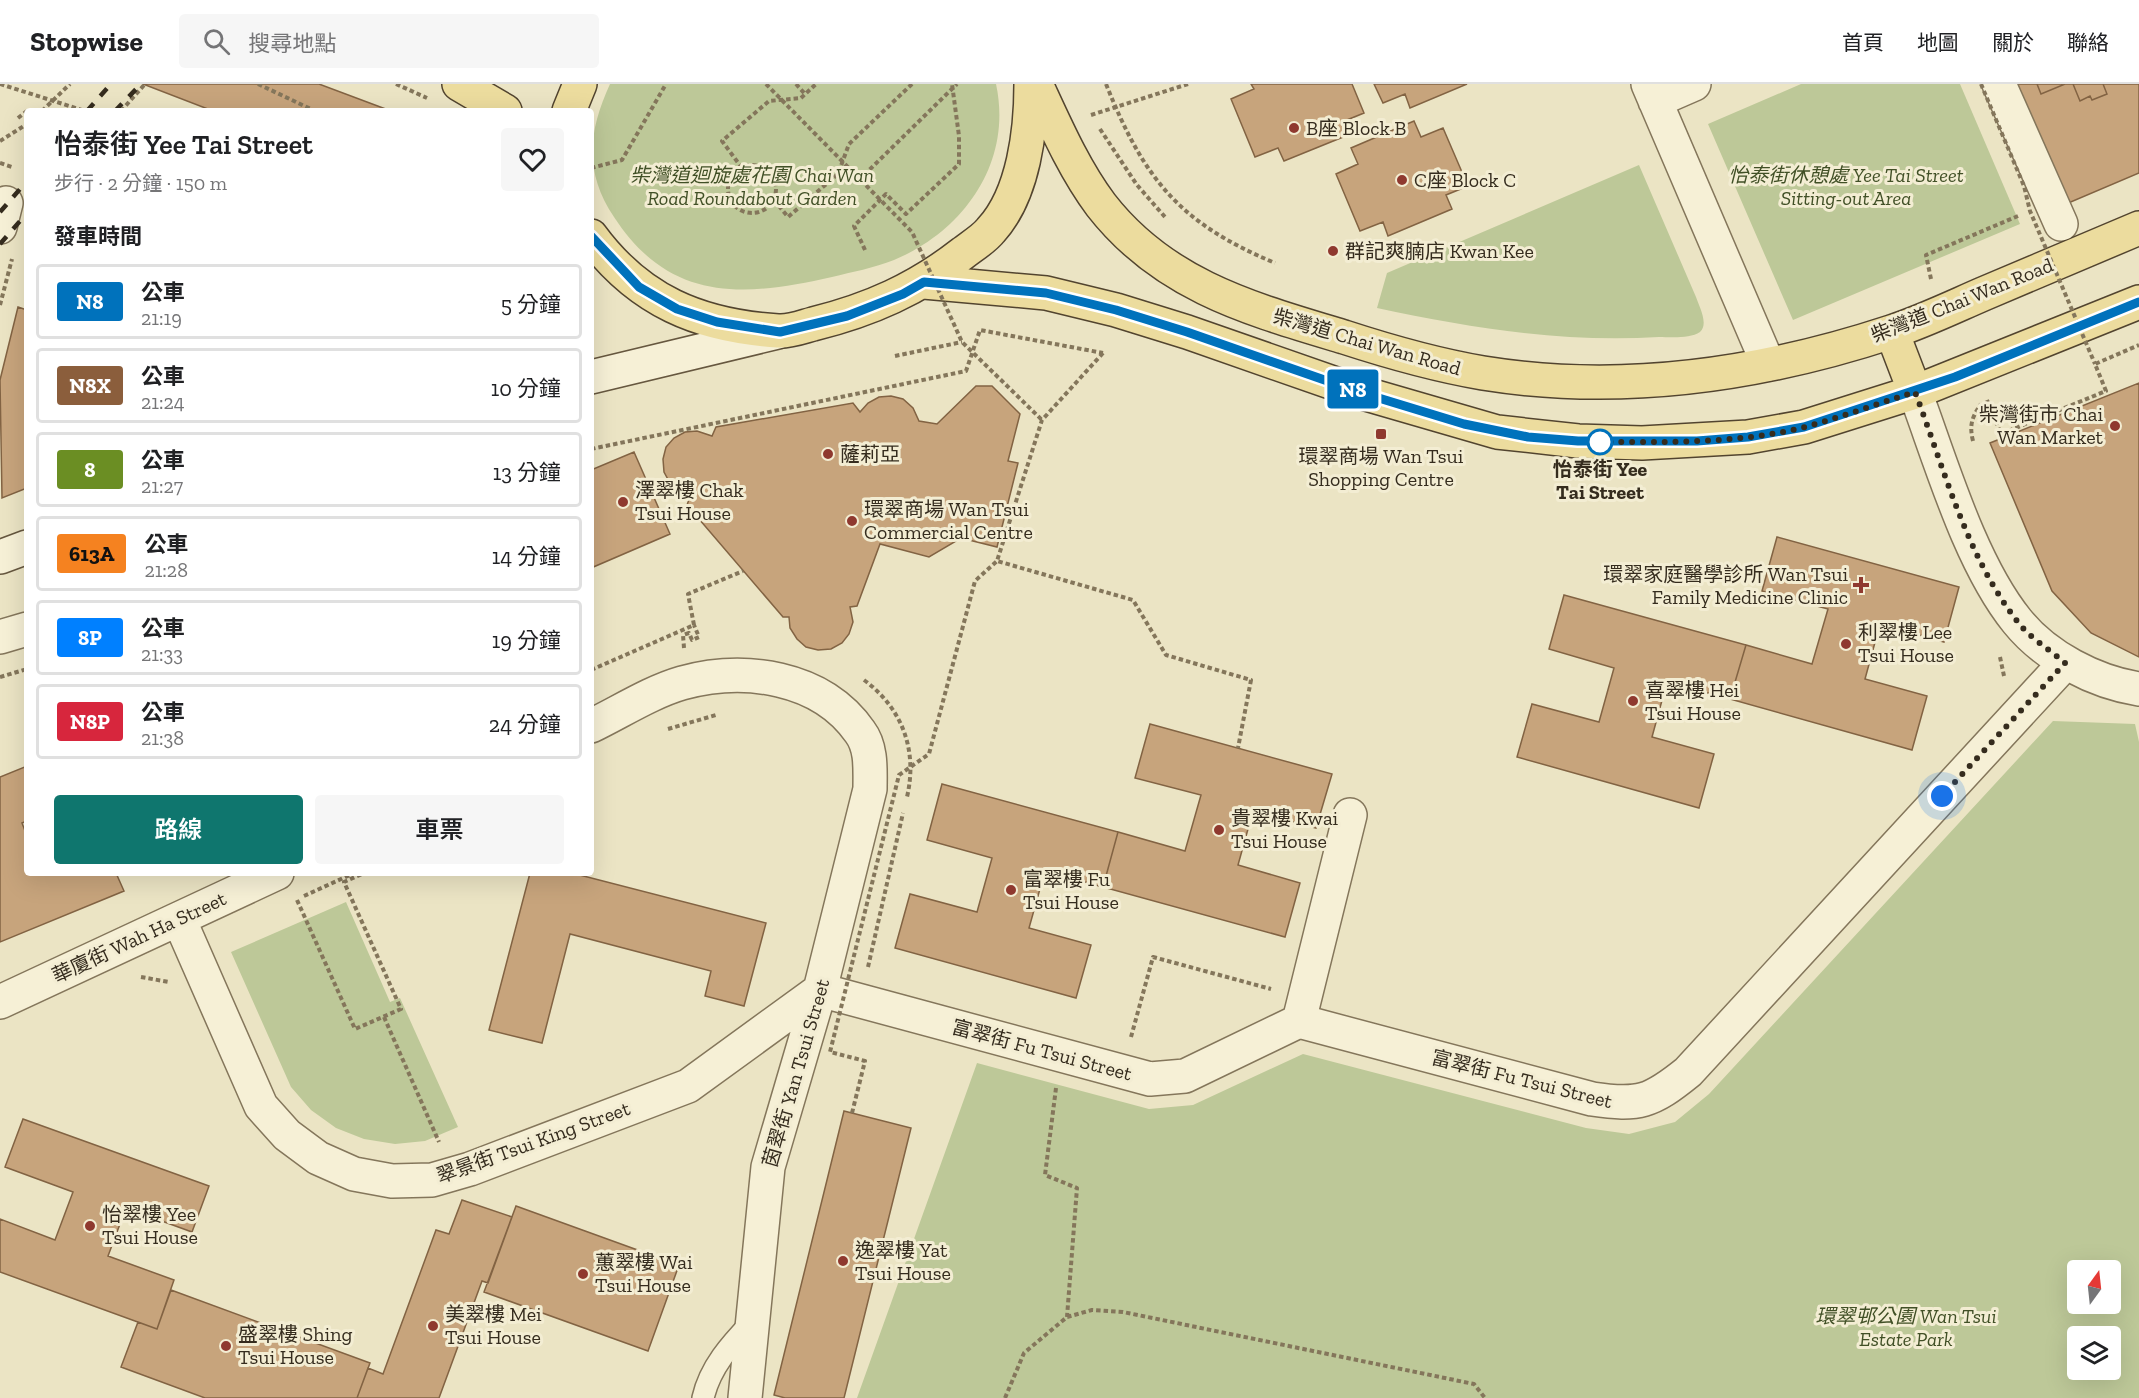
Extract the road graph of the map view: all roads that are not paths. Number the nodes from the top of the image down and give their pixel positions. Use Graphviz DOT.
graph roads {
  1 [pos="459,84"];
  2 [pos="580,84"];
  3 [pos="1033,84"];
  4 [pos="1694,84"];
  5 [pos="2000,84"];
  6 [pos="1651,92"];
  7 [pos="500,108"];
  8 [pos="570,108"];
  9 [pos="2061,224"];
  10 [pos="2139,228"];
  11 [pos="594,239"];
  12 [pos="924,282"];
  13 [pos="2139,302"];
  14 [pos="780,332"];
  15 [pos="1892,332"];
  16 [pos="1768,363"];
  17 [pos="594,376"];
  18 [pos="1915,392"];
  19 [pos="24,549"];
  20 [pos="0,557"];
  21 [pos="24,630"];
  22 [pos="0,637"];
  23 [pos="2065,663"];
  24 [pos="2139,689"];
  25 [pos="594,725"];
  26 [pos="1350,815"];
  27 [pos="271,876"];
  28 [pos="179,919"];
  29 [pos="819,990"];
  30 [pos="0,1002"];
  31 [pos="1299,1022"];
  32 [pos="752,1322"];
  33 [pos="703,1398"];
  34 [pos="745,1398"];
  1 -- 7 [label="main road"];
  2 -- 8 [label="main road"];
  3 -- 12 [label="main road, 柴灣道 Chai Wan Road"];
  3 -- 16 [label="main road, 柴灣道 Chai Wan Road"];
  4 -- 6 [label="street"];
  5 -- 9 [label="street"];
  6 -- 16 [label="street"];
  10 -- 15 [label="main road, 柴灣道 Chai Wan Road"];
  11 -- 14 [label="main road, 柴灣道 Chai Wan Road"];
  12 -- 14 [label="main road, 柴灣道 Chai Wan Road"];
  12 -- 18 [label="main road"];
  13 -- 18 [label="main road"];
  14 -- 17 [label="street"];
  15 -- 16 [label="main road, 柴灣道 Chai Wan Road"];
  15 -- 18 [label="main road"];
  18 -- 23 [label="street"];
  19 -- 20 [label="street"];
  21 -- 22 [label="street"];
  23 -- 24 [label="street"];
  23 -- 31 [label="street, 富翠街 Fu Tsui Street"];
  25 -- 29 [label="street, 茵翠街 Yan Tsui Street"];
  26 -- 31 [label="street"];
  27 -- 28 [label="street, 華廈街 Wah Ha Street"];
  28 -- 29 [label="street, 翠景街 Tsui King Street"];
  28 -- 30 [label="street, 華廈街 Wah Ha Street"];
  29 -- 31 [label="street, 富翠街 Fu Tsui Street"];
  29 -- 32 [label="street, 茵翠街 Yan Tsui Street"];
  32 -- 33 [label="lane"];
  32 -- 34 [label="street, 茵翠街 Yan Tsui Street"];
}
